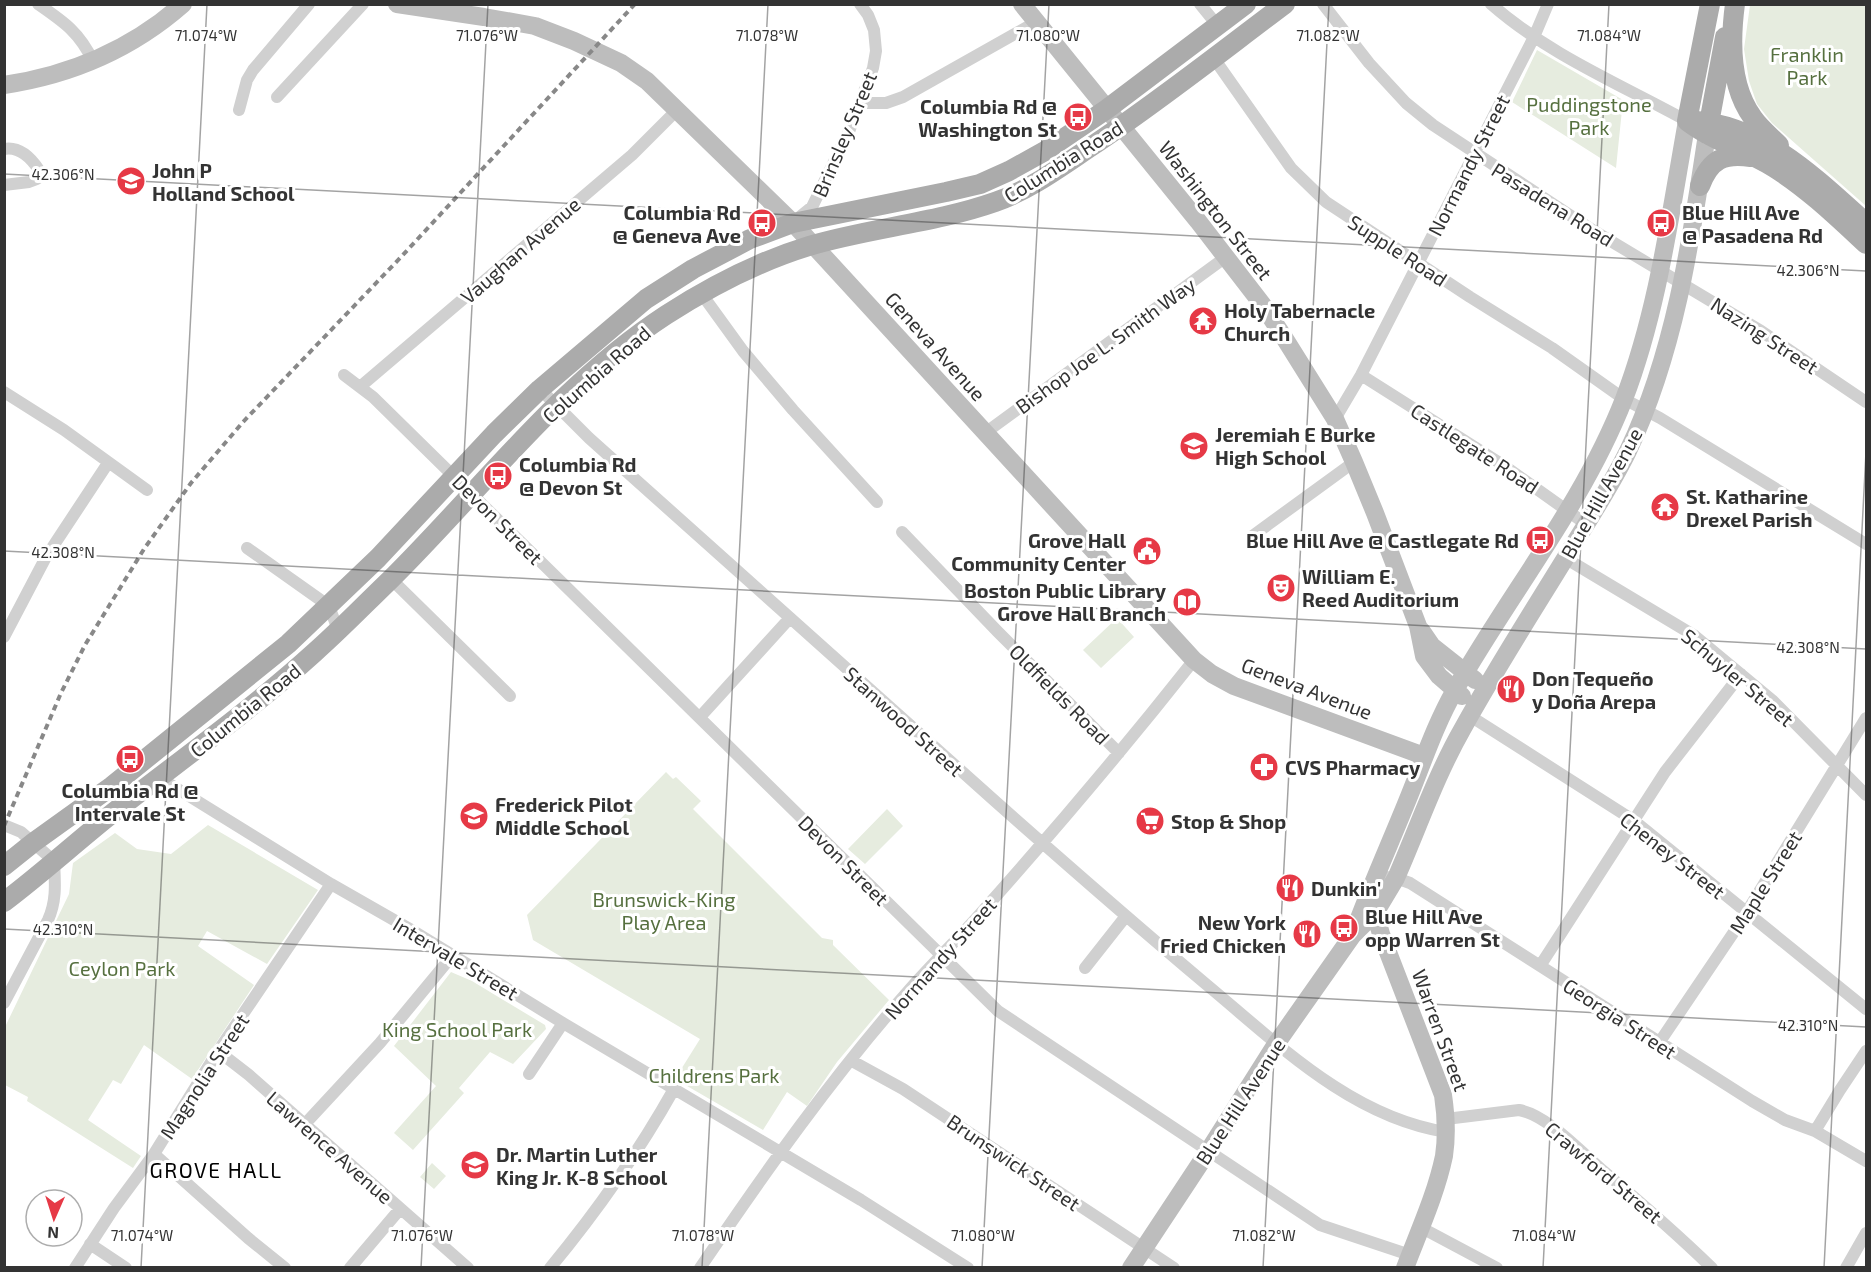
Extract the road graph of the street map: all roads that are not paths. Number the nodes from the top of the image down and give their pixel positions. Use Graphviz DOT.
graph roads {
  1 [pos="38,4"];
  2 [pos="183,4"];
  3 [pos="309,4"];
  4 [pos="363,4"];
  5 [pos="397,4"];
  6 [pos="860,4"];
  7 [pos="1022,4"];
  8 [pos="1200,4"];
  9 [pos="1246,4"];
  10 [pos="1285,4"];
  11 [pos="1323,4"];
  12 [pos="1491,4"];
  13 [pos="1548,4"];
  14 [pos="1710,4"];
  15 [pos="1734,4"];
  16 [pos="1036,22"];
  17 [pos="1217,25"];
  18 [pos="1534,37"];
  19 [pos="1213,57"];
  20 [pos="93,61"];
  21 [pos="4,85"];
  22 [pos="277,97"];
  23 [pos="861,103"];
  24 [pos="1107,109"];
  25 [pos="240,110"];
  26 [pos="677,110"];
  27 [pos="1687,121"];
  28 [pos="1121,126"];
  29 [pos="1708,128"];
  30 [pos="4,149"];
  31 [pos="1474,154"];
  32 [pos="1756,157"];
  33 [pos="1808,171"];
  34 [pos="4,185"];
  35 [pos="1700,186"];
  36 [pos="793,223"];
  37 [pos="1866,223"];
  38 [pos="1866,244"];
  39 [pos="813,245"];
  40 [pos="1226,257"];
  41 [pos="1418,263"];
  42 [pos="1661,271"];
  43 [pos="1682,283"];
  44 [pos="701,293"];
  45 [pos="344,375"];
  46 [pos="1360,375"];
  47 [pos="361,386"];
  48 [pos="540,389"];
  49 [pos="4,392"];
  50 [pos="1624,399"];
  51 [pos="1866,402"];
  52 [pos="556,406"];
  53 [pos="1645,410"];
  54 [pos="1335,419"];
  55 [pos="985,433"];
  56 [pos="1354,462"];
  57 [pos="108,463"];
  58 [pos="454,476"];
  59 [pos="147,490"];
  60 [pos="473,494"];
  61 [pos="877,502"];
  62 [pos="1567,511"];
  63 [pos="1586,524"];
  64 [pos="902,532"];
  65 [pos="1251,537"];
  66 [pos="1866,544"];
  67 [pos="246,548"];
  68 [pos="1565,558"];
  69 [pos="391,579"];
  70 [pos="329,606"];
  71 [pos="789,619"];
  72 [pos="1418,626"];
  73 [pos="338,630"];
  74 [pos="4,637"];
  75 [pos="1194,660"];
  76 [pos="1465,673"];
  77 [pos="1741,674"];
  78 [pos="1486,688"];
  79 [pos="1455,690"];
  80 [pos="510,696"];
  81 [pos="1473,711"];
  82 [pos="700,717"];
  83 [pos="1866,718"];
  84 [pos="1119,753"];
  85 [pos="1424,756"];
  86 [pos="1838,766"];
  87 [pos="160,778"];
  88 [pos="1866,795"];
  89 [pos="1633,820"];
  90 [pos="4,825"];
  91 [pos="34,842"];
  92 [pos="1042,843"];
  93 [pos="54,861"];
  94 [pos="4,866"];
  95 [pos="1375,876"];
  96 [pos="1396,878"];
  97 [pos="332,884"];
  98 [pos="4,903"];
  99 [pos="1375,913"];
  100 [pos="1747,913"];
  101 [pos="1126,916"];
  102 [pos="1352,936"];
  103 [pos="452,956"];
  104 [pos="940,956"];
  105 [pos="1540,966"];
  106 [pos="1085,968"];
  107 [pos="4,1003"];
  108 [pos="1866,1009"];
  109 [pos="563,1023"];
  110 [pos="1659,1043"];
  111 [pos="1276,1044"];
  112 [pos="219,1051"];
  113 [pos="1866,1052"];
  114 [pos="852,1061"];
  115 [pos="529,1074"];
  116 [pos="674,1089"];
  117 [pos="304,1125"];
  118 [pos="1446,1126"];
  119 [pos="1815,1131"];
  120 [pos="1209,1150"];
  121 [pos="782,1152"];
  122 [pos="154,1154"];
  123 [pos="1866,1161"];
  124 [pos="400,1209"];
  125 [pos="1420,1227"];
  126 [pos="1866,1233"];
  127 [pos="90,1244"];
  128 [pos="1144,1246"];
  129 [pos="1407,1261"];
  130 [pos="75,1268"];
  131 [pos="126,1268"];
  132 [pos="285,1268"];
  133 [pos="350,1268"];
  134 [pos="468,1268"];
  135 [pos="550,1268"];
  136 [pos="700,1268"];
  137 [pos="968,1268"];
  138 [pos="1131,1268"];
  139 [pos="1174,1268"];
  140 [pos="1497,1268"];
  141 [pos="1712,1268"];
  142 [pos="1846,1268"];
  1 -- 20 [label="street"];
  2 -- 20 [label="main road"];
  3 -- 25 [label="street"];
  4 -- 22 [label="street"];
  5 -- 26 [label="main road, Geneva Avenue"];
  6 -- 23 [label="street, Brinsley Street"];
  7 -- 16 [label="main road, Washington Street"];
  8 -- 17 [label="street"];
  9 -- 17 [label="main road, Columbia Road"];
  10 -- 19 [label="main road, Columbia Road"];
  11 -- 31 [label="street, Pasadena Road"];
  12 -- 18 [label="street"];
  13 -- 18 [label="street, Normandy Street"];
  14 -- 27 [label="main road, Blue Hill Avenue"];
  15 -- 29 [label="main road, Blue Hill Avenue"];
  15 -- 33 [label="main road"];
  16 -- 23 [label="street"];
  16 -- 24 [label="main road, Washington Street"];
  17 -- 24 [label="main road, Columbia Road"];
  18 -- 27 [label="street"];
  18 -- 31 [label="street, Normandy Street"];
  19 -- 28 [label="main road, Columbia Road"];
  19 -- 41 [label="street, Supple Road"];
  20 -- 21 [label="main road"];
  23 -- 36 [label="street, Brinsley Street"];
  24 -- 28 [label="main road, Washington Street"];
  24 -- 36 [label="main road, Columbia Road"];
  26 -- 36 [label="main road, Geneva Avenue"];
  26 -- 47 [label="street, Vaughan Avenue"];
  27 -- 29 [label="main road"];
  27 -- 42 [label="main road, Blue Hill Avenue"];
  28 -- 39 [label="main road, Columbia Road"];
  28 -- 40 [label="main road, Washington Street"];
  29 -- 32 [label="main road"];
  29 -- 33 [label="main road"];
  29 -- 35 [label="main road, Blue Hill Avenue"];
  30 -- 34 [label="street"];
  31 -- 41 [label="street, Normandy Street"];
  31 -- 42 [label="street, Pasadena Road"];
  32 -- 35 [label="main road"];
  32 -- 38 [label="main road"];
  33 -- 37 [label="main road"];
  35 -- 43 [label="main road, Blue Hill Avenue"];
  36 -- 39 [label="main road, Geneva Avenue"];
  36 -- 48 [label="main road, Columbia Road"];
  39 -- 44 [label="main road, Columbia Road"];
  39 -- 55 [label="main road, Geneva Avenue"];
  40 -- 54 [label="main road, Washington Street"];
  40 -- 55 [label="street, Bishop Joe L. Smith Way"];
  41 -- 46 [label="street, Normandy Street"];
  41 -- 50 [label="street, Supple Road"];
  42 -- 43 [label="street, Nazing Street"];
  42 -- 50 [label="main road, Blue Hill Avenue"];
  43 -- 51 [label="street, Nazing Street"];
  43 -- 53 [label="main road, Blue Hill Avenue"];
  44 -- 52 [label="main road, Columbia Road"];
  44 -- 61 [label="street"];
  45 -- 47 [label="street, Devon Street"];
  46 -- 54 [label="street, Normandy Street"];
  46 -- 62 [label="street, Castlegate Road"];
  47 -- 58 [label="street, Devon Street"];
  48 -- 52 [label="street, Stanwood Street"];
  48 -- 58 [label="main road, Columbia Road"];
  49 -- 57 [label="street"];
  50 -- 53 [label="street, Supple Road"];
  50 -- 62 [label="main road, Blue Hill Avenue"];
  52 -- 60 [label="main road, Columbia Road"];
  52 -- 71 [label="street, Stanwood Street"];
  53 -- 63 [label="main road, Blue Hill Avenue"];
  53 -- 66 [label="street, Supple Road"];
  54 -- 56 [label="main road, Washington Street"];
  55 -- 75 [label="main road, Geneva Avenue"];
  56 -- 65 [label="street"];
  56 -- 72 [label="main road, Washington Street"];
  57 -- 59 [label="street"];
  57 -- 74 [label="street"];
  58 -- 60 [label="street, Devon Street"];
  58 -- 70 [label="main road, Columbia Road"];
  60 -- 69 [label="main road, Columbia Road"];
  60 -- 82 [label="street, Devon Street"];
  62 -- 63 [label="street, Castlegate Road"];
  62 -- 76 [label="main road, Blue Hill Avenue"];
  63 -- 68 [label="main road, Blue Hill Avenue"];
  64 -- 84 [label="street, Oldfields Road"];
  67 -- 70 [label="street"];
  68 -- 77 [label="street, Schuyler Street"];
  68 -- 78 [label="main road, Blue Hill Avenue"];
  69 -- 73 [label="main road, Columbia Road"];
  69 -- 80 [label="street"];
  70 -- 73 [label="street"];
  70 -- 91 [label="main road, Columbia Road"];
  71 -- 82 [label="street"];
  71 -- 92 [label="street, Stanwood Street"];
  72 -- 76 [label="main road, Washington Street"];
  72 -- 79 [label="main road, Washington Street"];
  73 -- 87 [label="main road, Columbia Road"];
  75 -- 84 [label="street, Normandy Street"];
  75 -- 85 [label="main road, Geneva Avenue"];
  76 -- 78 [label="main road, Washington Street"];
  76 -- 79 [label="main road, Blue Hill Avenue"];
  77 -- 86 [label="street, Schuyler Street"];
  77 -- 89 [label="street"];
  78 -- 81 [label="main road, Blue Hill Avenue"];
  79 -- 81 [label="main road, Washington Street"];
  79 -- 85 [label="main road, Blue Hill Avenue"];
  81 -- 89 [label="street, Cheney Street"];
  81 -- 96 [label="main road, Blue Hill Avenue"];
  82 -- 104 [label="street, Devon Street"];
  83 -- 86 [label="street, Maple Street"];
  84 -- 92 [label="street, Normandy Street"];
  85 -- 95 [label="main road, Blue Hill Avenue"];
  86 -- 88 [label="street, Schuyler Street"];
  86 -- 100 [label="street, Maple Street"];
  87 -- 93 [label="main road, Columbia Road"];
  87 -- 97 [label="street, Intervale Street"];
  89 -- 100 [label="street, Cheney Street"];
  89 -- 105 [label="street"];
  90 -- 91 [label="street"];
  91 -- 93 [label="street"];
  91 -- 94 [label="main road, Columbia Road"];
  92 -- 101 [label="street, Stanwood Street"];
  92 -- 104 [label="street, Normandy Street"];
  93 -- 98 [label="main road, Columbia Road"];
  93 -- 107 [label="street"];
  95 -- 96 [label="street, Georgia Street"];
  95 -- 99 [label="main road, Warren Street"];
  95 -- 102 [label="main road, Blue Hill Avenue"];
  96 -- 99 [label="main road, Blue Hill Avenue"];
  96 -- 105 [label="street, Georgia Street"];
  97 -- 103 [label="street, Intervale Street"];
  97 -- 112 [label="street, Magnolia Street"];
  99 -- 102 [label="main road, Blue Hill Avenue"];
  99 -- 118 [label="main road, Warren Street"];
  100 -- 108 [label="street, Cheney Street"];
  100 -- 110 [label="street, Maple Street"];
  101 -- 106 [label="street"];
  101 -- 111 [label="street, Stanwood Street"];
  102 -- 111 [label="main road, Blue Hill Avenue"];
  103 -- 109 [label="street, Intervale Street"];
  103 -- 117 [label="street"];
  104 -- 114 [label="street, Normandy Street"];
  104 -- 120 [label="street, Devon Street"];
  105 -- 110 [label="street, Georgia Street"];
  109 -- 115 [label="street"];
  109 -- 116 [label="street, Intervale Street"];
  110 -- 119 [label="street, Georgia Street"];
  111 -- 118 [label="street, Crawford Street"];
  111 -- 120 [label="main road, Blue Hill Avenue"];
  112 -- 117 [label="street, Lawrence Avenue"];
  112 -- 122 [label="street, Magnolia Street"];
  113 -- 119 [label="street"];
  114 -- 121 [label="street, Normandy Street"];
  114 -- 128 [label="street, Brunswick Street"];
  116 -- 121 [label="street, Intervale Street"];
  116 -- 135 [label="street"];
  117 -- 124 [label="street, Lawrence Avenue"];
  118 -- 125 [label="main road, Warren Street"];
  118 -- 141 [label="street, Crawford Street"];
  119 -- 123 [label="street, Georgia Street"];
  120 -- 128 [label="main road, Blue Hill Avenue"];
  120 -- 129 [label="street, Devon Street"];
  121 -- 136 [label="street, Normandy Street"];
  121 -- 137 [label="street, Intervale Street"];
  122 -- 127 [label="street, Magnolia Street"];
  122 -- 132 [label="street"];
  124 -- 133 [label="street"];
  124 -- 134 [label="street, Lawrence Avenue"];
  125 -- 129 [label="main road, Warren Street"];
  125 -- 140 [label="street"];
  126 -- 142 [label="street"];
  127 -- 130 [label="street, Magnolia Street"];
  127 -- 131 [label="street"];
  128 -- 138 [label="main road, Blue Hill Avenue"];
  128 -- 139 [label="street, Brunswick Street"];
}
